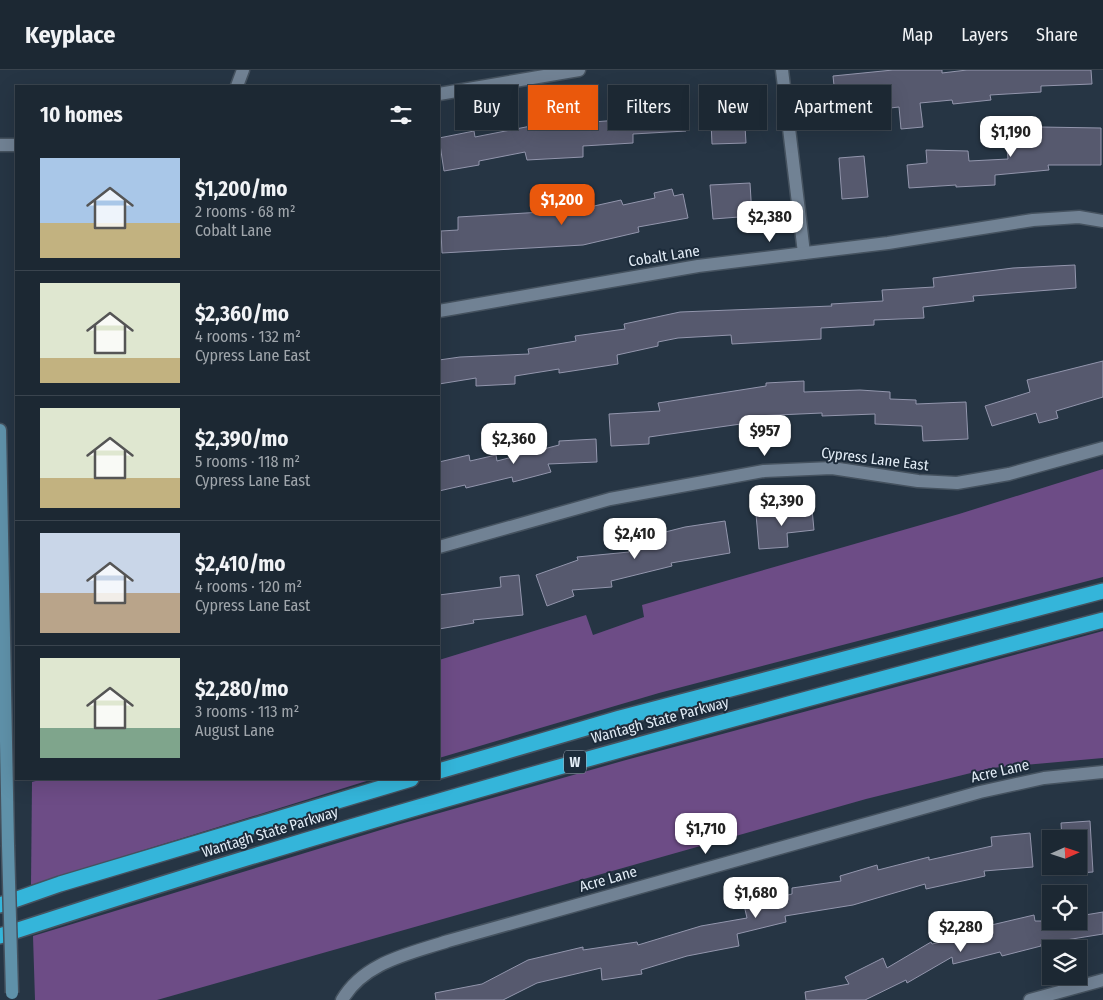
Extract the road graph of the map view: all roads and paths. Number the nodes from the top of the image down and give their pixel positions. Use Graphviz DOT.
graph roads {
  1 [pos="243,70"];
  2 [pos="579,70"];
  3 [pos="782,70"];
  4 [pos="237,85"];
  5 [pos="440,94"];
  6 [pos="15,144"];
  7 [pos="0,145"];
  8 [pos="1103,221"];
  9 [pos="804,253"];
  10 [pos="440,311"];
  11 [pos="0,430"];
  12 [pos="1103,448"];
  13 [pos="0,473"];
  14 [pos="440,547"];
  15 [pos="1103,591"];
  16 [pos="1103,620"];
  17 [pos="440,771"];
  18 [pos="1103,772"];
  19 [pos="408,780"];
  20 [pos="0,905"];
  21 [pos="0,936"];
  22 [pos="1103,980"];
  23 [pos="12,996"];
  24 [pos="342,1000"];
  25 [pos="1030,1000"];
  1 -- 4 [label="street"];
  2 -- 5 [label="street"];
  3 -- 9 [label="street"];
  6 -- 7 [label="street"];
  8 -- 9 [label="street, Cobalt Lane"];
  9 -- 10 [label="street, Cobalt Lane"];
  11 -- 13 [label="street"];
  12 -- 14 [label="street, Cypress Lane East"];
  13 -- 23 [label="street, bridge"];
  15 -- 17 [label="highway, Wantagh State Parkway / W"];
  16 -- 21 [label="highway, Wantagh State Parkway / W"];
  18 -- 24 [label="street, Acre Lane"];
  19 -- 20 [label="highway, Wantagh State Parkway"];
  22 -- 25 [label="street"];
}
